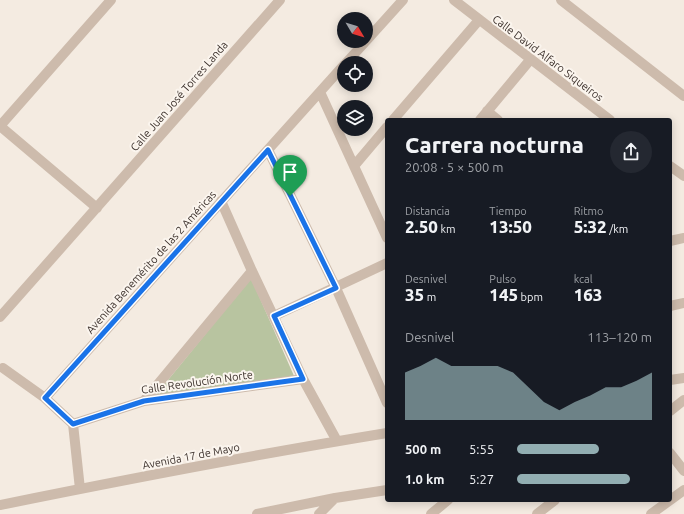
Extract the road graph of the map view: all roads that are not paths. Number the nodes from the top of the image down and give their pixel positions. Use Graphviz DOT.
graph roads {
  1 [pos="111,0"];
  2 [pos="280,0"];
  3 [pos="403,0"];
  4 [pos="454,0"];
  5 [pos="561,0"];
  6 [pos="479,20"];
  7 [pos="373,33"];
  8 [pos="360,48"];
  9 [pos="352,56"];
  10 [pos="530,60"];
  11 [pos="337,73"];
  12 [pos="320,92"];
  13 [pos="684,96"];
  14 [pos="487,111"];
  15 [pos="395,118"];
  16 [pos="482,118"];
  17 [pos="496,118"];
  18 [pos="607,118"];
  19 [pos="0,126"];
  20 [pos="385,129"];
  21 [pos="268,150"];
  22 [pos="354,166"];
  23 [pos="672,167"];
  24 [pos="684,176"];
  25 [pos="221,201"];
  26 [pos="97,208"];
  27 [pos="385,232"];
  28 [pos="684,238"];
  29 [pos="672,240"];
  30 [pos="385,264"];
  31 [pos="252,271"];
  32 [pos="336,288"];
  33 [pos="684,303"];
  34 [pos="672,306"];
  35 [pos="274,316"];
  36 [pos="0,317"];
  37 [pos="3,368"];
  38 [pos="684,378"];
  39 [pos="303,379"];
  40 [pos="672,380"];
  41 [pos="45,398"];
  42 [pos="385,398"];
  43 [pos="684,400"];
  44 [pos="144,401"];
  45 [pos="672,409"];
  46 [pos="73,424"];
  47 [pos="385,433"];
  48 [pos="337,441"];
  49 [pos="672,456"];
  50 [pos="684,471"];
  51 [pos="80,489"];
  52 [pos="385,490"];
  53 [pos="684,490"];
  54 [pos="335,498"];
  55 [pos="672,499"];
  56 [pos="446,502"];
  57 [pos="552,502"];
  58 [pos="668,502"];
  59 [pos="0,505"];
  60 [pos="296,510"];
  61 [pos="257,514"];
  62 [pos="319,514"];
  63 [pos="431,514"];
  64 [pos="537,514"];
  65 [pos="651,514"];
  1 -- 19 [label="street"];
  2 -- 26 [label="street, Calle Juan José Torres Landa"];
  3 -- 7 [label="street, Avenida Benemérito de las 2 Américas"];
  4 -- 6 [label="street, Calle David Alfaro Siqueiros"];
  5 -- 13 [label="street"];
  6 -- 10 [label="street, Calle David Alfaro Siqueiros"];
  6 -- 15 [label="street"];
  8 -- 9 [label="street, Avenida Benemérito de las 2 Américas"];
  10 -- 14 [label="street"];
  10 -- 18 [label="street, Calle David Alfaro Siqueiros"];
  11 -- 12 [label="street, Avenida Benemérito de las 2 Américas"];
  12 -- 21 [label="street, Avenida Benemérito de las 2 Américas"];
  12 -- 22 [label="street"];
  14 -- 16 [label="street"];
  14 -- 17 [label="street"];
  19 -- 26 [label="street"];
  20 -- 22 [label="street"];
  21 -- 25 [label="street, Avenida Benemérito de las 2 Américas"];
  21 -- 32 [label="street"];
  22 -- 27 [label="street"];
  23 -- 24 [label="street"];
  25 -- 31 [label="street"];
  25 -- 41 [label="street, Avenida Benemérito de las 2 Américas"];
  26 -- 36 [label="street, Calle Juan José Torres Landa"];
  28 -- 29 [label="street"];
  30 -- 32 [label="street"];
  31 -- 35 [label="street"];
  31 -- 44 [label="street"];
  32 -- 35 [label="street"];
  32 -- 42 [label="street"];
  33 -- 34 [label="street"];
  35 -- 39 [label="street"];
  37 -- 41 [label="street"];
  38 -- 40 [label="street"];
  39 -- 44 [label="street, Calle Revolución Norte"];
  39 -- 48 [label="street"];
  41 -- 46 [label="street"];
  43 -- 45 [label="street"];
  44 -- 46 [label="street, Calle Revolución Norte"];
  46 -- 51 [label="street"];
  47 -- 48 [label="street, Avenida 17 de Mayo"];
  48 -- 51 [label="street, Avenida 17 de Mayo"];
  49 -- 50 [label="street"];
  51 -- 59 [label="street, Avenida 17 de Mayo"];
  52 -- 54 [label="street"];
  53 -- 55 [label="street"];
  54 -- 60 [label="street"];
  54 -- 62 [label="street"];
  56 -- 63 [label="street"];
  57 -- 64 [label="street"];
  58 -- 65 [label="street"];
  60 -- 61 [label="street"];
}
